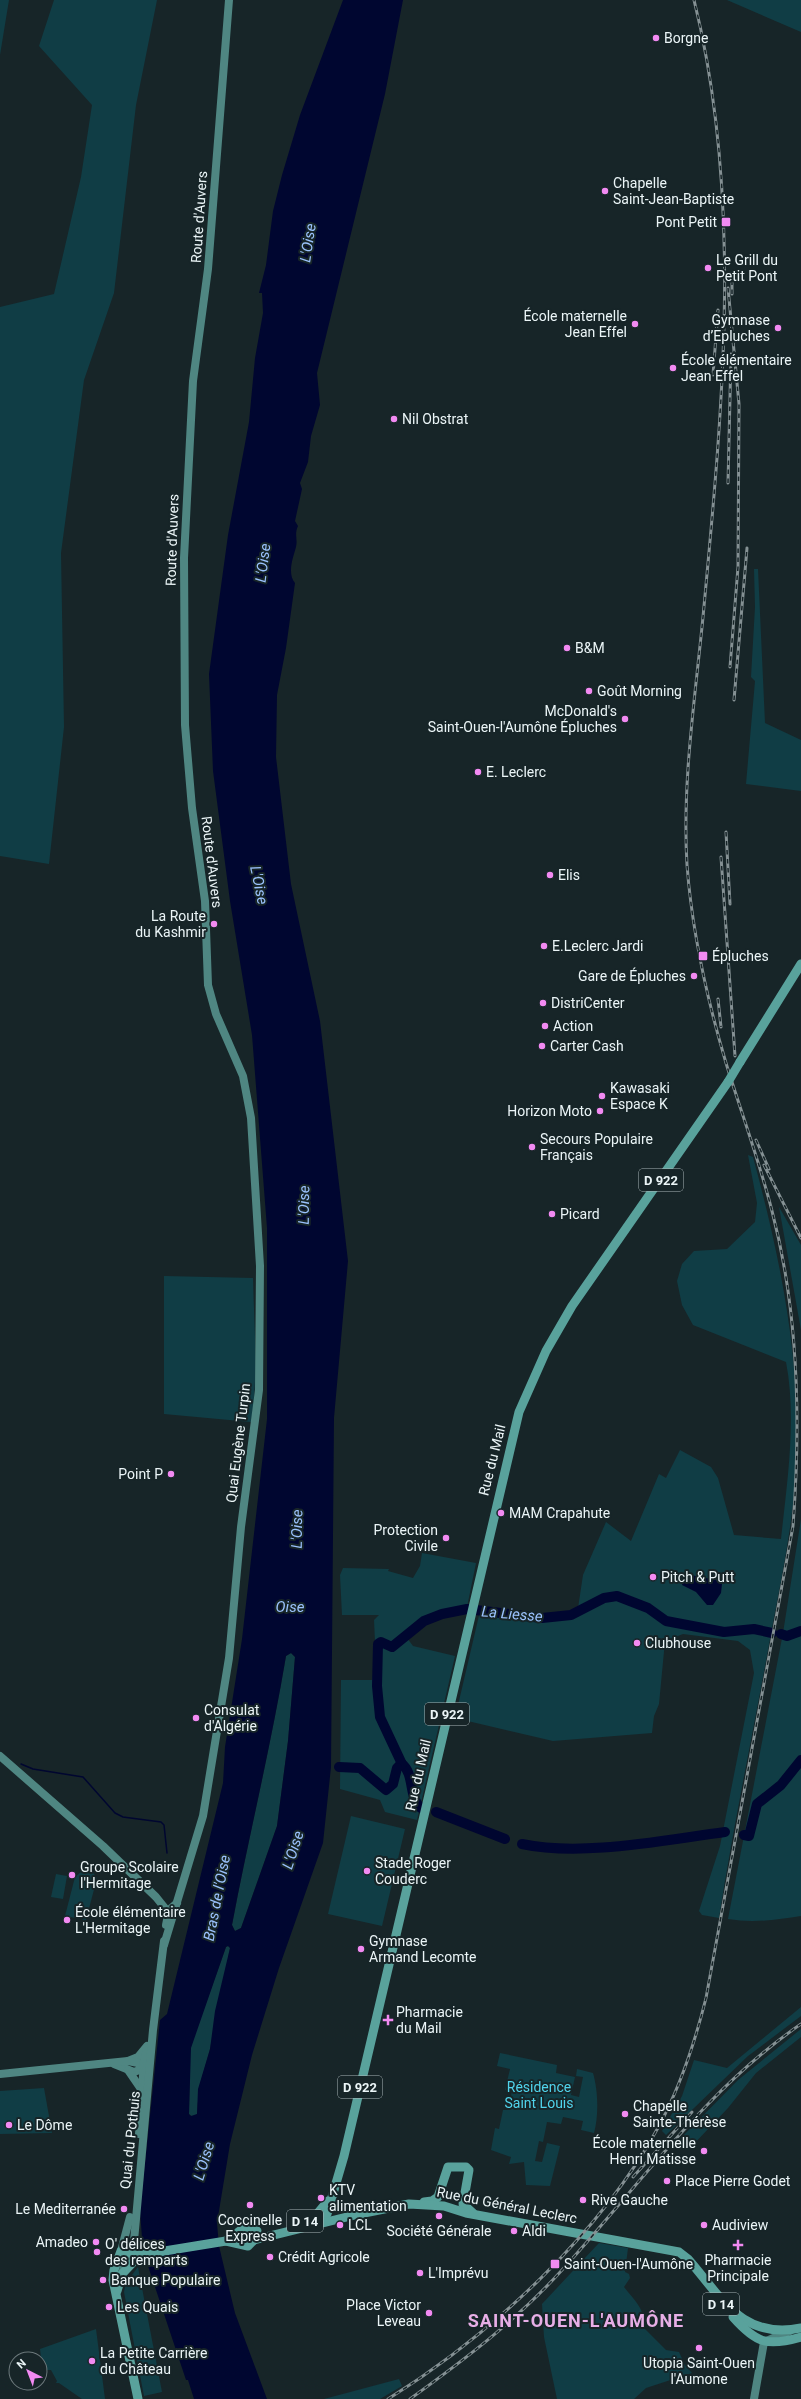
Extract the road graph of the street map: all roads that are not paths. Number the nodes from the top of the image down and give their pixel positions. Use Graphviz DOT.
graph roads {
  1 [pos="229,0"];
  2 [pos="801,964"];
  3 [pos="207,974"];
  4 [pos="0,1756"];
  5 [pos="171,1910"];
  6 [pos="153,2030"];
  7 [pos="149,2044"];
  8 [pos="128,2061"];
  9 [pos="151,2063"];
  10 [pos="113,2064"];
  11 [pos="143,2069"];
  12 [pos="128,2070"];
  13 [pos="0,2074"];
  14 [pos="145,2088"];
  15 [pos="333,2191"];
  16 [pos="438,2197"];
  17 [pos="463,2203"];
  18 [pos="409,2204"];
  19 [pos="448,2207"];
  20 [pos="474,2213"];
  21 [pos="359,2214"];
  22 [pos="324,2217"];
  23 [pos="252,2230"];
  24 [pos="238,2232"];
  25 [pos="254,2240"];
  26 [pos="225,2241"];
  27 [pos="239,2243"];
  28 [pos="121,2250"];
  29 [pos="672,2252"];
  30 [pos="138,2254"];
  31 [pos="117,2294"];
  32 [pos="754,2326"];
  33 [pos="801,2328"];
  34 [pos="791,2331"];
  35 [pos="801,2337"];
  36 [pos="764,2342"];
  37 [pos="137,2398"];
  38 [pos="754,2399"];
  1 -- 3 [label="main road, Route d'Auvers"];
  2 -- 15 [label="main road, Rue du Mail / D 922, bridge"];
  3 -- 5 [label="main road, Quai Eugène Turpin"];
  4 -- 5 [label="main road"];
  5 -- 6 [label="main road, Quai du Pothuis"];
  6 -- 7 [label="main road, Quai du Pothuis"];
  6 -- 9 [label="main road, Quai du Pothuis"];
  7 -- 8 [label="main road, Quai du Pothuis"];
  7 -- 11 [label="main road, Quai du Pothuis"];
  8 -- 10 [label="main road"];
  8 -- 11 [label="main road"];
  9 -- 11 [label="main road"];
  9 -- 14 [label="main road, Quai du Pothuis"];
  10 -- 12 [label="main road"];
  10 -- 13 [label="main road"];
  11 -- 12 [label="main road"];
  11 -- 14 [label="main road"];
  12 -- 14 [label="main road"];
  14 -- 28 [label="main road, Quai du Pothuis"];
  14 -- 30 [label="main road, Quai du Pothuis"];
  15 -- 22 [label="main road, Rue du Mail"];
  15 -- 22 [label="main road, Rue du Mail"];
  16 -- 17 [label="main road"];
  16 -- 18 [label="main road"];
  16 -- 19 [label="main road"];
  17 -- 19 [label="main road"];
  17 -- 20 [label="main road"];
  18 -- 19 [label="main road, Rue du Général Leclerc / D 14"];
  18 -- 21 [label="main road, Rue du Général Leclerc / D 14"];
  19 -- 20 [label="main road, Rue du Général Leclerc / D 14"];
  20 -- 29 [label="main road, Rue du Général Leclerc / D 14"];
  21 -- 22 [label="main road, Rue du Général Leclerc / D 14"];
  21 -- 22 [label="main road, Rue du Général Leclerc / D 14"];
  22 -- 23 [label="main road, Rue du Général Leclerc / D 14"];
  22 -- 25 [label="main road, Rue du Général Leclerc / D 14"];
  23 -- 24 [label="main road"];
  23 -- 25 [label="main road"];
  24 -- 26 [label="main road"];
  24 -- 27 [label="main road"];
  25 -- 27 [label="main road"];
  26 -- 27 [label="main road"];
  26 -- 30 [label="main road"];
  28 -- 30 [label="main road"];
  28 -- 31 [label="main road"];
  29 -- 32 [label="main road, D 14"];
  29 -- 36 [label="main road, D 14"];
  30 -- 31 [label="main road"];
  31 -- 37 [label="main road"];
  32 -- 34 [label="main road, D 14"];
  32 -- 36 [label="main road"];
  33 -- 34 [label="main road, D 14"];
  34 -- 36 [label="main road, D 14"];
  35 -- 36 [label="main road"];
  36 -- 38 [label="main road"];
}
